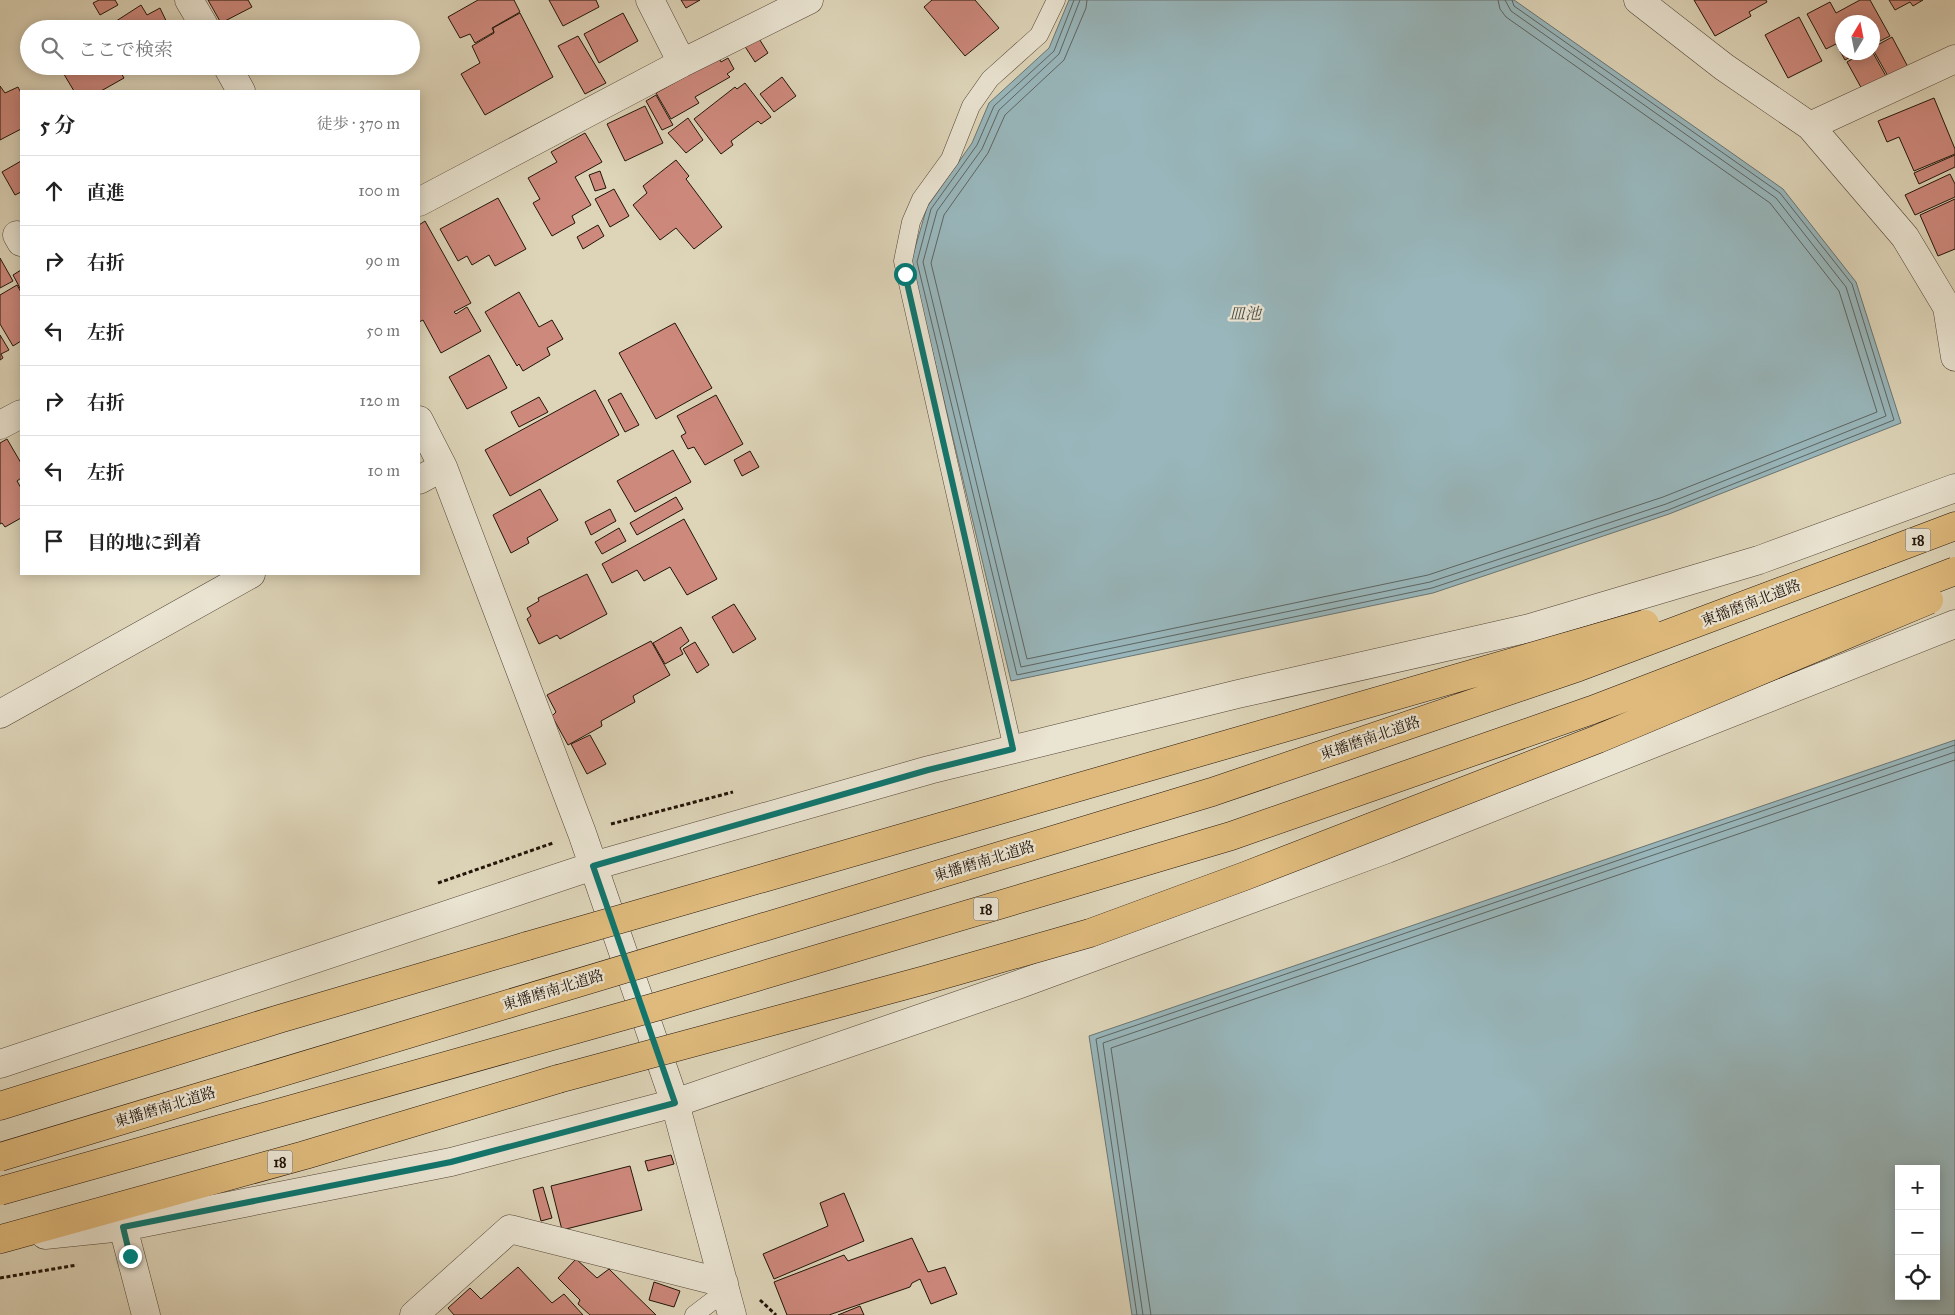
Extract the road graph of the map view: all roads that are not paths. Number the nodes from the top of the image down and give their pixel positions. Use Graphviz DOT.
graph roads {
  1 [pos="189,0"];
  2 [pos="650,0"];
  3 [pos="809,0"];
  4 [pos="1056,0"];
  5 [pos="1638,0"];
  6 [pos="201,20"];
  7 [pos="1955,59"];
  8 [pos="682,64"];
  9 [pos="232,75"];
  10 [pos="240,90"];
  11 [pos="1810,126"];
  12 [pos="420,201"];
  13 [pos="1951,305"];
  14 [pos="1955,357"];
  15 [pos="20,415"];
  16 [pos="420,422"];
  17 [pos="0,425"];
  18 [pos="443,466"];
  19 [pos="420,479"];
  20 [pos="1955,488"];
  21 [pos="1955,526"];
  22 [pos="1881,554"];
  23 [pos="1955,571"];
  24 [pos="249,575"];
  25 [pos="1955,588"];
  26 [pos="1955,624"];
  27 [pos="0,714"];
  28 [pos="1013,749"];
  29 [pos="593,866"];
  30 [pos="0,1064"];
  31 [pos="675,1103"];
  32 [pos="0,1106"];
  33 [pos="0,1157"];
  34 [pos="0,1191"];
  35 [pos="123,1227"];
  36 [pos="1,1239"];
  37 [pos="728,1298"];
  38 [pos="146,1315"];
  39 [pos="414,1315"];
  40 [pos="694,1315"];
  1 -- 6 [label="street"];
  2 -- 8 [label="street"];
  3 -- 8 [label="street"];
  4 -- 28 [label="lane"];
  5 -- 11 [label="street"];
  7 -- 11 [label="street"];
  8 -- 12 [label="street"];
  9 -- 10 [label="street"];
  11 -- 13 [label="street"];
  13 -- 14 [label="street"];
  15 -- 17 [label="street"];
  16 -- 18 [label="street"];
  18 -- 19 [label="street"];
  18 -- 29 [label="street"];
  20 -- 28 [label="street"];
  21 -- 22 [label="highway, 東播磨南北道路 / 18"];
  22 -- 32 [label="highway, 18, bridge"];
  22 -- 33 [label="highway, 東播磨南北道路 / 18, bridge"];
  23 -- 34 [label="highway, 18, bridge"];
  24 -- 27 [label="street"];
  25 -- 36 [label="highway, 18, bridge"];
  26 -- 31 [label="street"];
  28 -- 29 [label="street"];
  29 -- 30 [label="street"];
  29 -- 31 [label="street"];
  31 -- 35 [label="street"];
  31 -- 37 [label="street"];
  35 -- 36 [label="street"];
  35 -- 38 [label="street"];
  37 -- 39 [label="street"];
  37 -- 40 [label="lane"];
}
